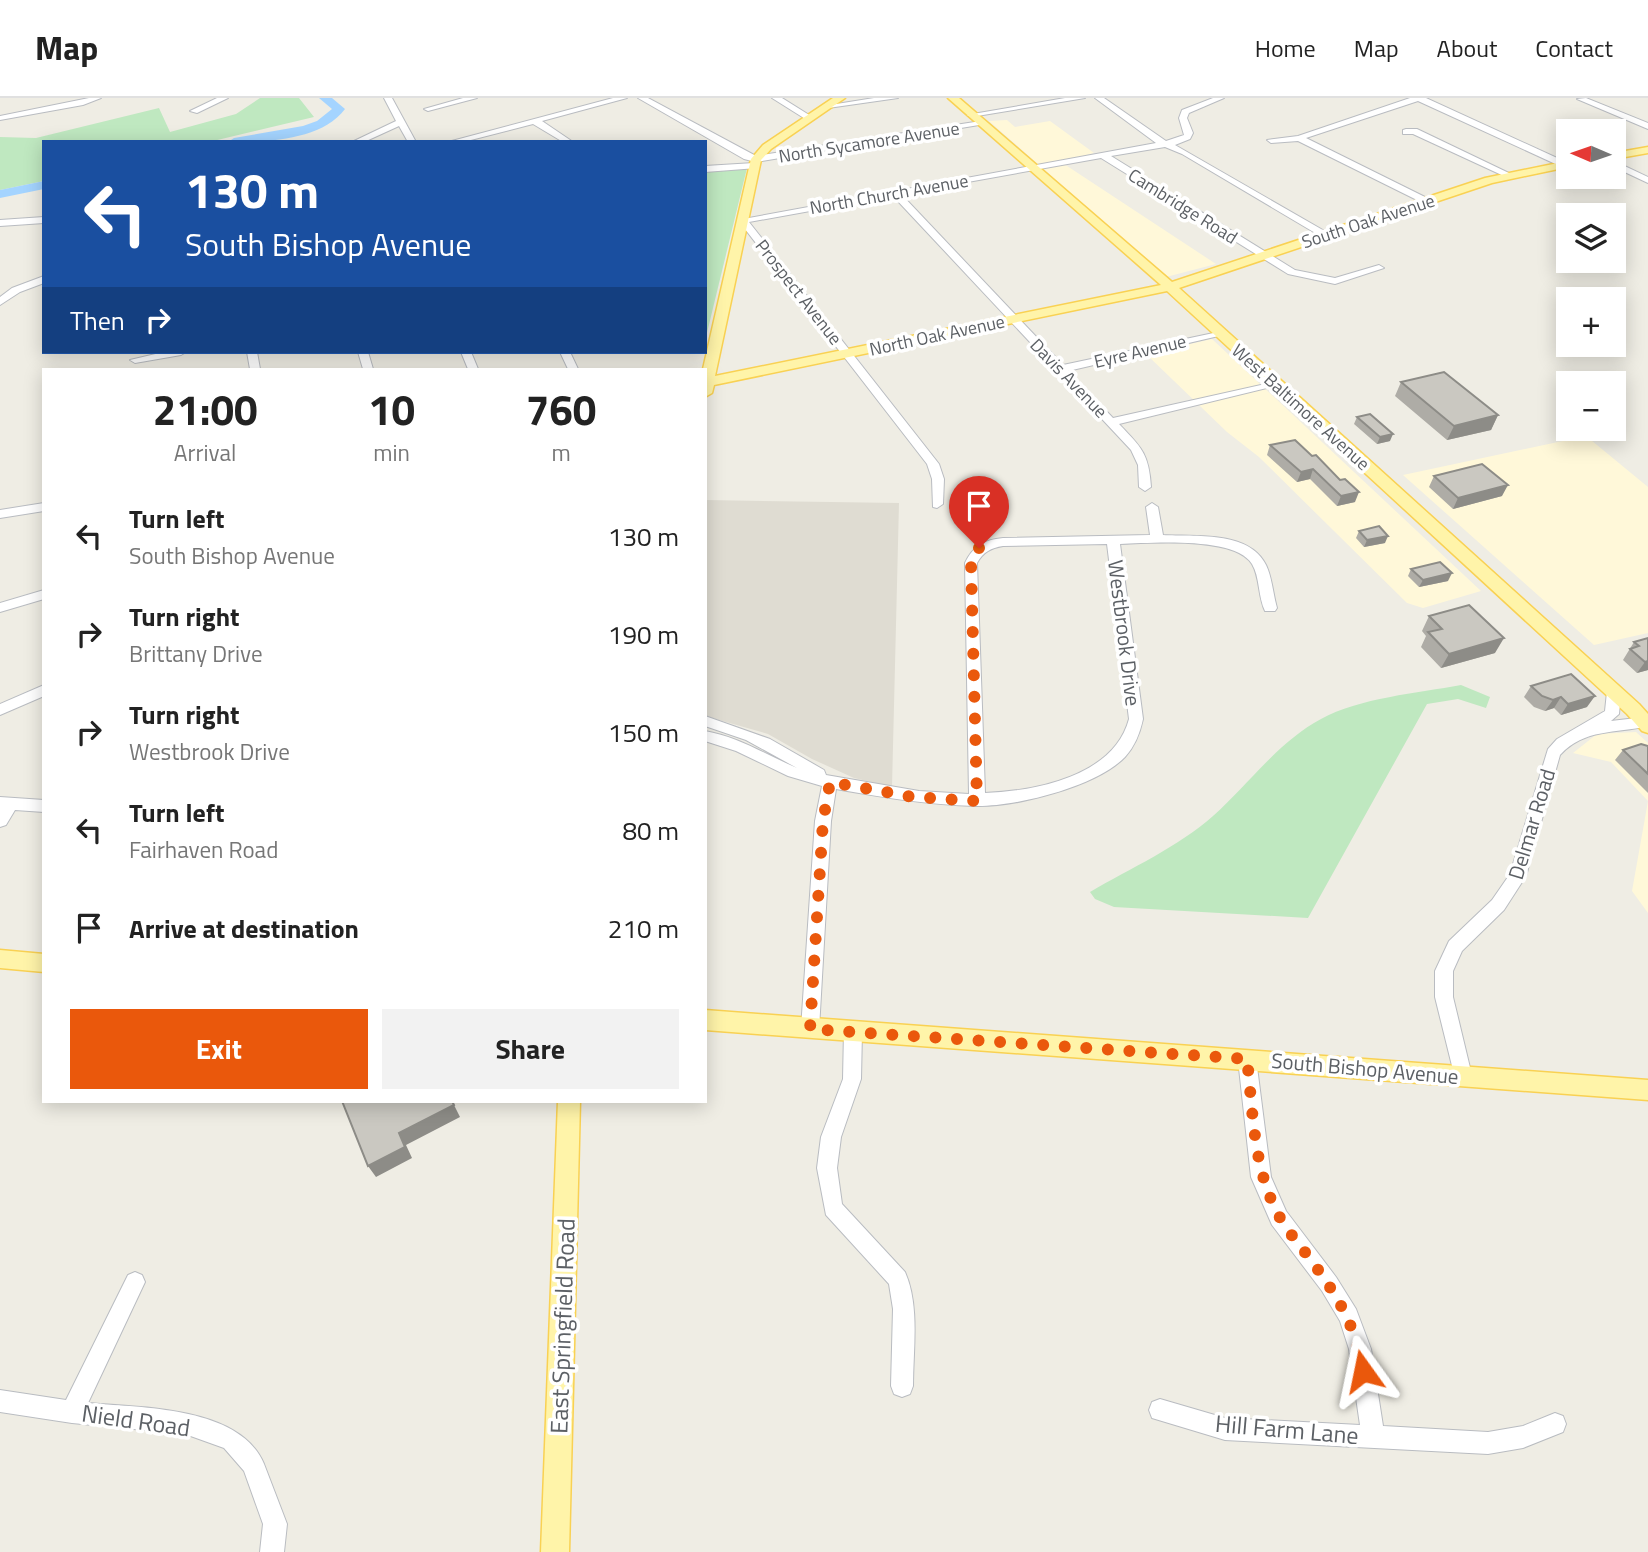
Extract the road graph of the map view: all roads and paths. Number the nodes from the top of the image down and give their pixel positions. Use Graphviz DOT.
graph roads {
  1 [pos="97,98"];
  2 [pos="225,98"];
  3 [pos="388,98"];
  4 [pos="473,98"];
  5 [pos="623,98"];
  6 [pos="642,98"];
  7 [pos="776,98"];
  8 [pos="840,98"];
  9 [pos="894,98"];
  10 [pos="953,98"];
  11 [pos="1081,98"];
  12 [pos="1099,98"];
  13 [pos="1220,98"];
  14 [pos="1418,98"];
  15 [pos="1581,99"];
  16 [pos="828,106"];
  17 [pos="428,109"];
  18 [pos="194,111"];
  19 [pos="971,115"];
  20 [pos="0,118"];
  21 [pos="810,118"];
  22 [pos="535,121"];
  23 [pos="401,122"];
  24 [pos="981,124"];
  25 [pos="1648,126"];
  26 [pos="1406,132"];
  27 [pos="1298,138"];
  28 [pos="360,140"];
  29 [pos="411,140"];
  30 [pos="460,140"];
  31 [pos="566,140"];
  32 [pos="1271,140"];
  33 [pos="1167,144"];
  34 [pos="1648,150"];
  35 [pos="1626,154"];
  36 [pos="1104,156"];
  37 [pos="1556,160"];
  38 [pos="755,162"];
  39 [pos="1035,167"];
  40 [pos="1556,167"];
  41 [pos="707,169"];
  42 [pos="1626,170"];
  43 [pos="1509,175"];
  44 [pos="1648,180"];
  45 [pos="895,193"];
  46 [pos="1426,201"];
  47 [pos="42,220"];
  48 [pos="743,220"];
  49 [pos="0,223"];
  50 [pos="1325,235"];
  51 [pos="1262,256"];
  52 [pos="1379,268"];
  53 [pos="42,280"];
  54 [pos="1170,287"];
  55 [pos="0,302"];
  56 [pos="1013,319"];
  57 [pos="1219,333"];
  58 [pos="170,354"];
  59 [pos="847,354"];
  60 [pos="135,360"];
  61 [pos="1060,369"];
  62 [pos="707,382"];
  63 [pos="1275,383"];
  64 [pos="707,386"];
  65 [pos="1111,422"];
  66 [pos="1145,482"];
  67 [pos="937,504"];
  68 [pos="42,507"];
  69 [pos="1152,507"];
  70 [pos="0,514"];
  71 [pos="1157,540"];
  72 [pos="1113,541"];
  73 [pos="42,595"];
  74 [pos="0,608"];
  75 [pos="1270,608"];
  76 [pos="1614,691"];
  77 [pos="42,692"];
  78 [pos="0,710"];
  79 [pos="707,722"];
  80 [pos="1647,724"];
  81 [pos="1585,730"];
  82 [pos="707,736"];
  83 [pos="830,782"];
  84 [pos="977,801"];
  85 [pos="6,804"];
  86 [pos="42,806"];
  87 [pos="0,821"];
  88 [pos="0,959"];
  89 [pos="42,963"];
  90 [pos="707,1020"];
  91 [pos="810,1029"];
  92 [pos="853,1031"];
  93 [pos="1247,1059"];
  94 [pos="1463,1076"];
  95 [pos="1648,1090"];
  96 [pos="569,1103"];
  97 [pos="135,1282"];
  98 [pos="902,1386"];
  99 [pos="0,1401"];
  100 [pos="1160,1410"];
  101 [pos="72,1412"];
  102 [pos="1555,1424"];
  103 [pos="1373,1436"];
  104 [pos="272,1552"];
  105 [pos="555,1552"];
  1 -- 20 [label="street"];
  2 -- 18 [label="street"];
  3 -- 23 [label="street"];
  4 -- 17 [label="street"];
  5 -- 22 [label="street"];
  6 -- 38 [label="street"];
  7 -- 21 [label="street"];
  8 -- 16 [label="main road"];
  9 -- 16 [label="street"];
  10 -- 19 [label="main road, West Baltimore Avenue"];
  11 -- 19 [label="street"];
  12 -- 33 [label="street"];
  13 -- 33 [label="street"];
  14 -- 27 [label="street"];
  14 -- 37 [label="street"];
  15 -- 25 [label="street"];
  16 -- 21 [label="main road"];
  19 -- 24 [label="main road, West Baltimore Avenue"];
  21 -- 38 [label="main road"];
  22 -- 30 [label="street"];
  22 -- 31 [label="street"];
  23 -- 28 [label="street"];
  23 -- 29 [label="street"];
  24 -- 38 [label="street, North Sycamore Avenue"];
  24 -- 39 [label="main road, West Baltimore Avenue"];
  26 -- 43 [label="street"];
  27 -- 32 [label="street"];
  27 -- 46 [label="street"];
  33 -- 36 [label="street, North Church Avenue"];
  33 -- 50 [label="street"];
  34 -- 35 [label="main road"];
  36 -- 39 [label="street, North Church Avenue"];
  36 -- 51 [label="street, Cambridge Road"];
  38 -- 41 [label="street, North Sycamore Avenue"];
  38 -- 48 [label="main road"];
  39 -- 45 [label="street, North Church Avenue"];
  39 -- 54 [label="main road, West Baltimore Avenue"];
  40 -- 43 [label="main road, South Oak Avenue"];
  42 -- 44 [label="street"];
  43 -- 46 [label="main road, South Oak Avenue"];
  45 -- 48 [label="street, North Church Avenue"];
  45 -- 56 [label="street, Davis Avenue"];
  46 -- 50 [label="main road, South Oak Avenue"];
  47 -- 49 [label="street"];
  48 -- 59 [label="street, Prospect Avenue"];
  48 -- 62 [label="main road"];
  50 -- 51 [label="main road, South Oak Avenue"];
  51 -- 52 [label="street, Cambridge Road"];
  51 -- 54 [label="main road, South Oak Avenue"];
  53 -- 55 [label="street"];
  54 -- 56 [label="main road, North Oak Avenue"];
  54 -- 57 [label="main road, West Baltimore Avenue"];
  56 -- 59 [label="main road, North Oak Avenue"];
  56 -- 61 [label="street, Davis Avenue"];
  57 -- 61 [label="street, Eyre Avenue"];
  57 -- 63 [label="main road, West Baltimore Avenue"];
  58 -- 60 [label="street"];
  59 -- 64 [label="main road, North Oak Avenue"];
  59 -- 67 [label="street, Prospect Avenue"];
  61 -- 65 [label="street, Davis Avenue"];
  63 -- 65 [label="street"];
  63 -- 76 [label="main road, West Baltimore Avenue"];
  65 -- 66 [label="street, Davis Avenue"];
  68 -- 70 [label="street"];
  69 -- 71 [label="street"];
  71 -- 72 [label="street"];
  71 -- 75 [label="street"];
  72 -- 84 [label="street, Westbrook Drive"];
  72 -- 84 [label="street"];
  73 -- 74 [label="street"];
  76 -- 80 [label="main road, West Baltimore Avenue"];
  76 -- 81 [label="street, Delmar Road"];
  77 -- 78 [label="street"];
  79 -- 83 [label="street, Westbrook Drive"];
  80 -- 81 [label="street, Delmar Road"];
  81 -- 94 [label="street, Delmar Road"];
  82 -- 83 [label="street, Westbrook Drive"];
  83 -- 84 [label="street, Westbrook Drive"];
  83 -- 91 [label="street"];
  85 -- 86 [label="street"];
  85 -- 87 [label="street"];
  88 -- 89 [label="main road"];
  90 -- 91 [label="main road, South Bishop Avenue"];
  91 -- 92 [label="main road, South Bishop Avenue"];
  92 -- 93 [label="main road, South Bishop Avenue"];
  92 -- 98 [label="street"];
  93 -- 94 [label="main road, South Bishop Avenue"];
  93 -- 103 [label="street, Hill Farm Lane"];
  94 -- 95 [label="main road, South Bishop Avenue"];
  96 -- 105 [label="main road, East Springfield Road"];
  97 -- 101 [label="street"];
  99 -- 101 [label="street, Nield Road"];
  100 -- 103 [label="street, Hill Farm Lane"];
  101 -- 104 [label="street, Nield Road"];
  102 -- 103 [label="street, Hill Farm Lane"];
}
